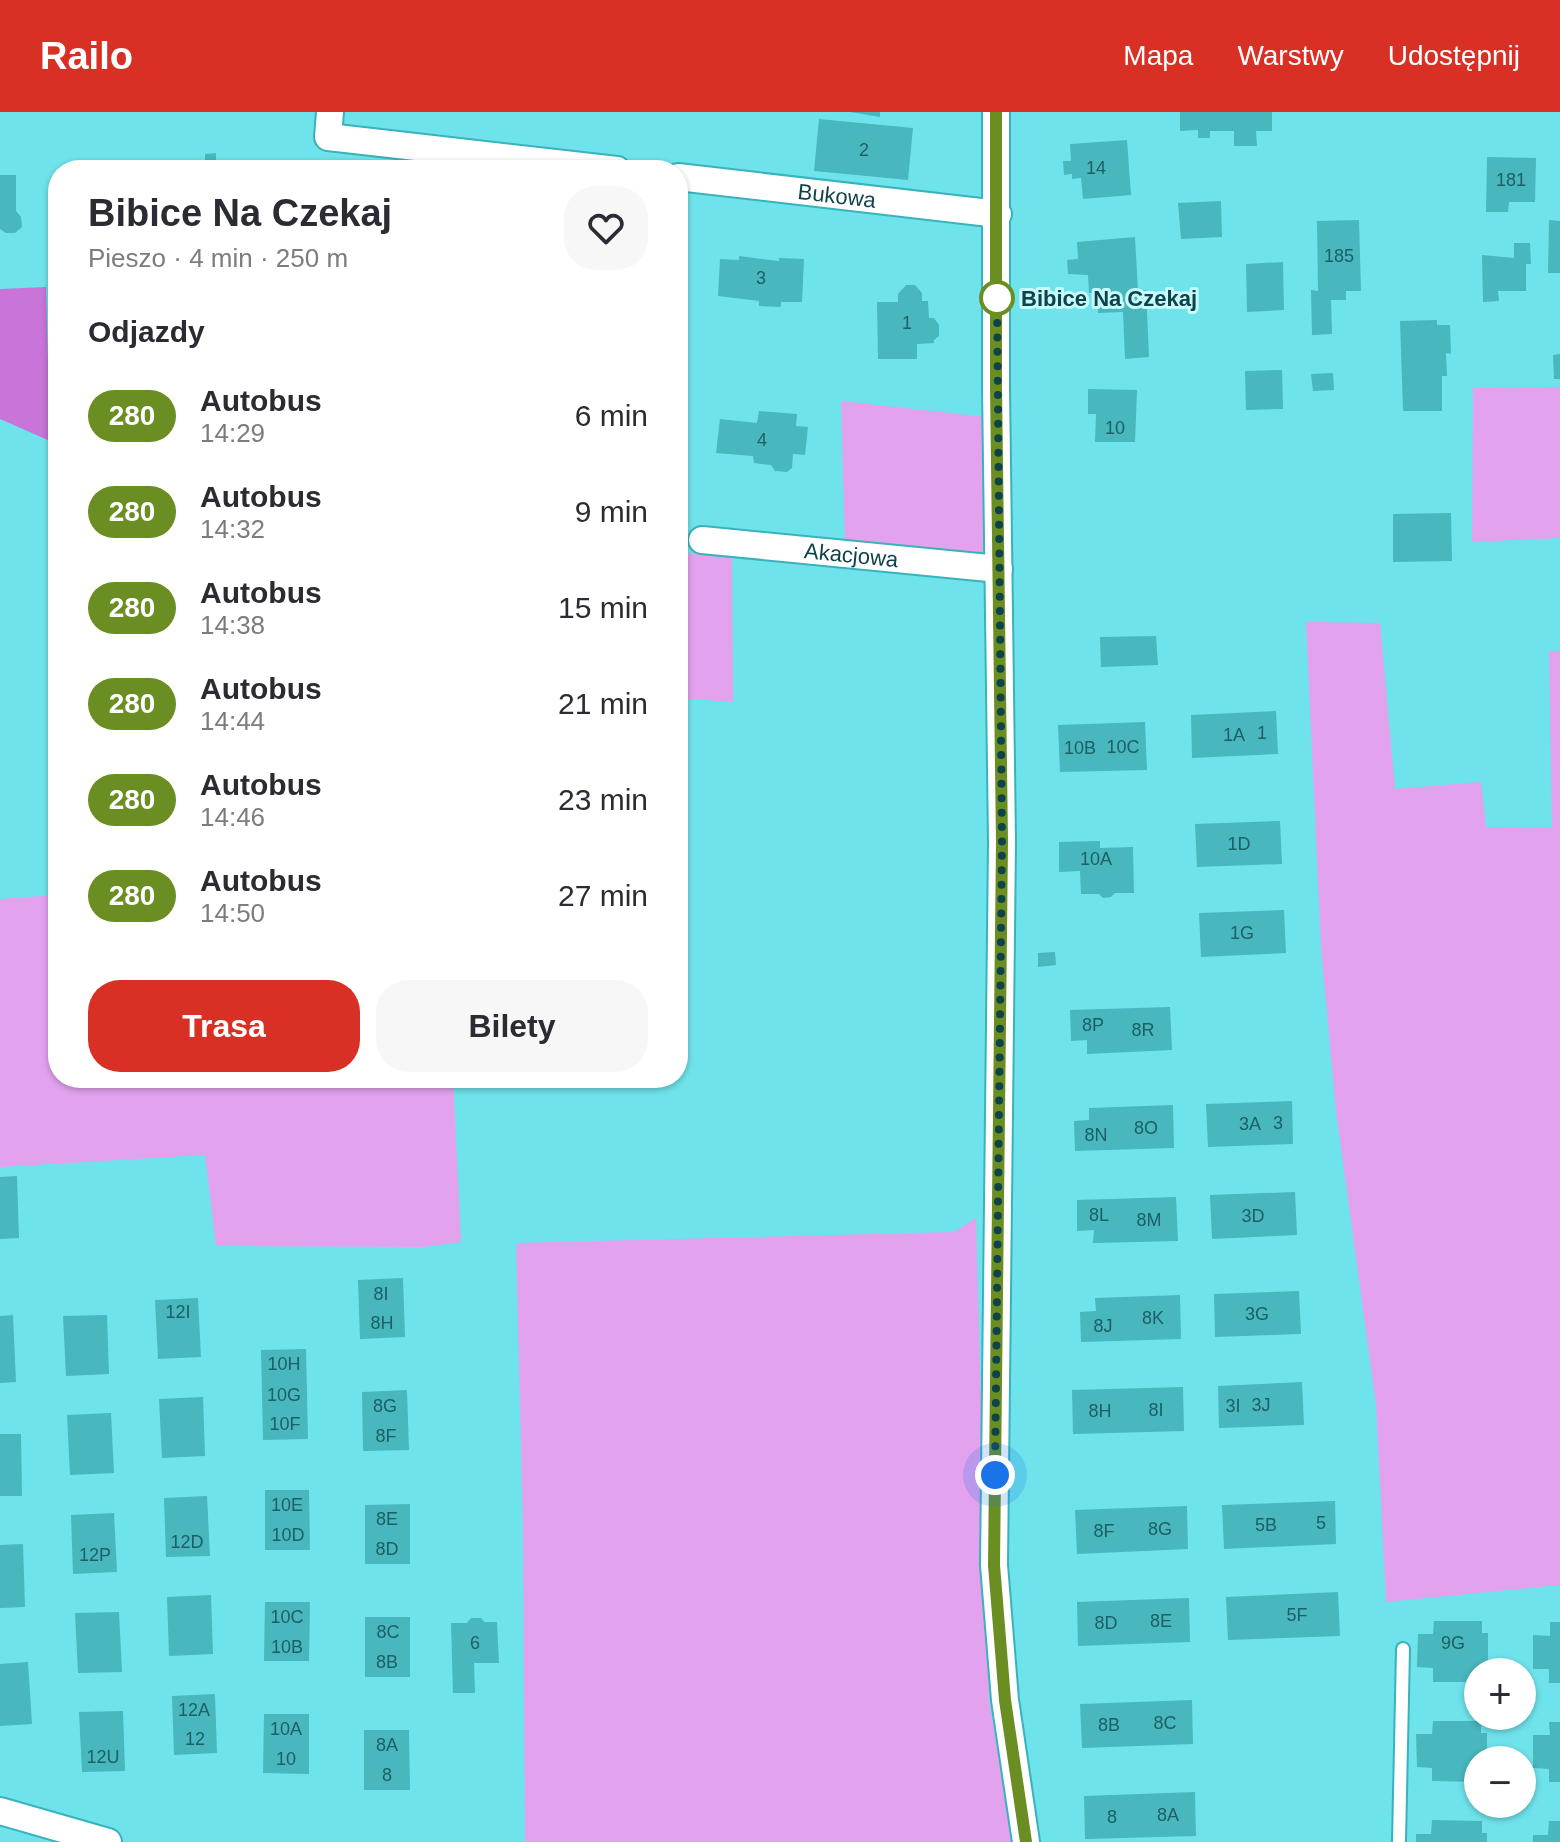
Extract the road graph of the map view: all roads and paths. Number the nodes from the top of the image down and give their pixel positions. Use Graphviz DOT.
graph roads {
  1 [pos="330,112"];
  2 [pos="996,112"];
  3 [pos="529,160"];
  4 [pos="688,178"];
  5 [pos="998,214"];
  6 [pos="702,540"];
  7 [pos="999,569"];
  8 [pos="1403,1649"];
  9 [pos="0,1811"];
  10 [pos="108,1842"];
  11 [pos="1026,1842"];
  12 [pos="1399,1842"];
  1 -- 3 [label="street"];
  2 -- 5 [label="street"];
  4 -- 5 [label="street, Bukowa"];
  5 -- 7 [label="street"];
  6 -- 7 [label="street, Akacjowa"];
  7 -- 11 [label="street"];
  8 -- 12 [label="lane"];
  9 -- 10 [label="street"];
}
